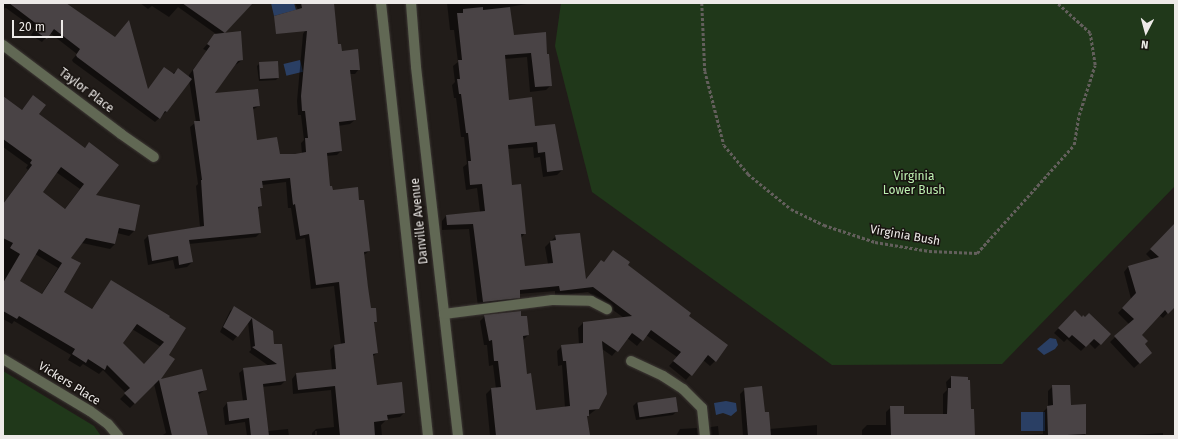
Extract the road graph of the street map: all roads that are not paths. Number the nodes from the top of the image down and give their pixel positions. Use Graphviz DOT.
graph roads {
  1 [pos="381,3"];
  2 [pos="411,3"];
  3 [pos="3,45"];
  4 [pos="154,156"];
  5 [pos="607,309"];
  6 [pos="444,314"];
  7 [pos="3,359"];
  8 [pos="631,361"];
  9 [pos="118,436"];
  10 [pos="428,436"];
  11 [pos="458,436"];
  12 [pos="705,436"];
  1 -- 10 [label="street, Danville Avenue"];
  2 -- 6 [label="street, Danville Avenue"];
  3 -- 4 [label="street, Taylor Place"];
  5 -- 6 [label="street"];
  6 -- 11 [label="street, Danville Avenue"];
  7 -- 9 [label="street, Vickers Place"];
  8 -- 12 [label="street"];
}
